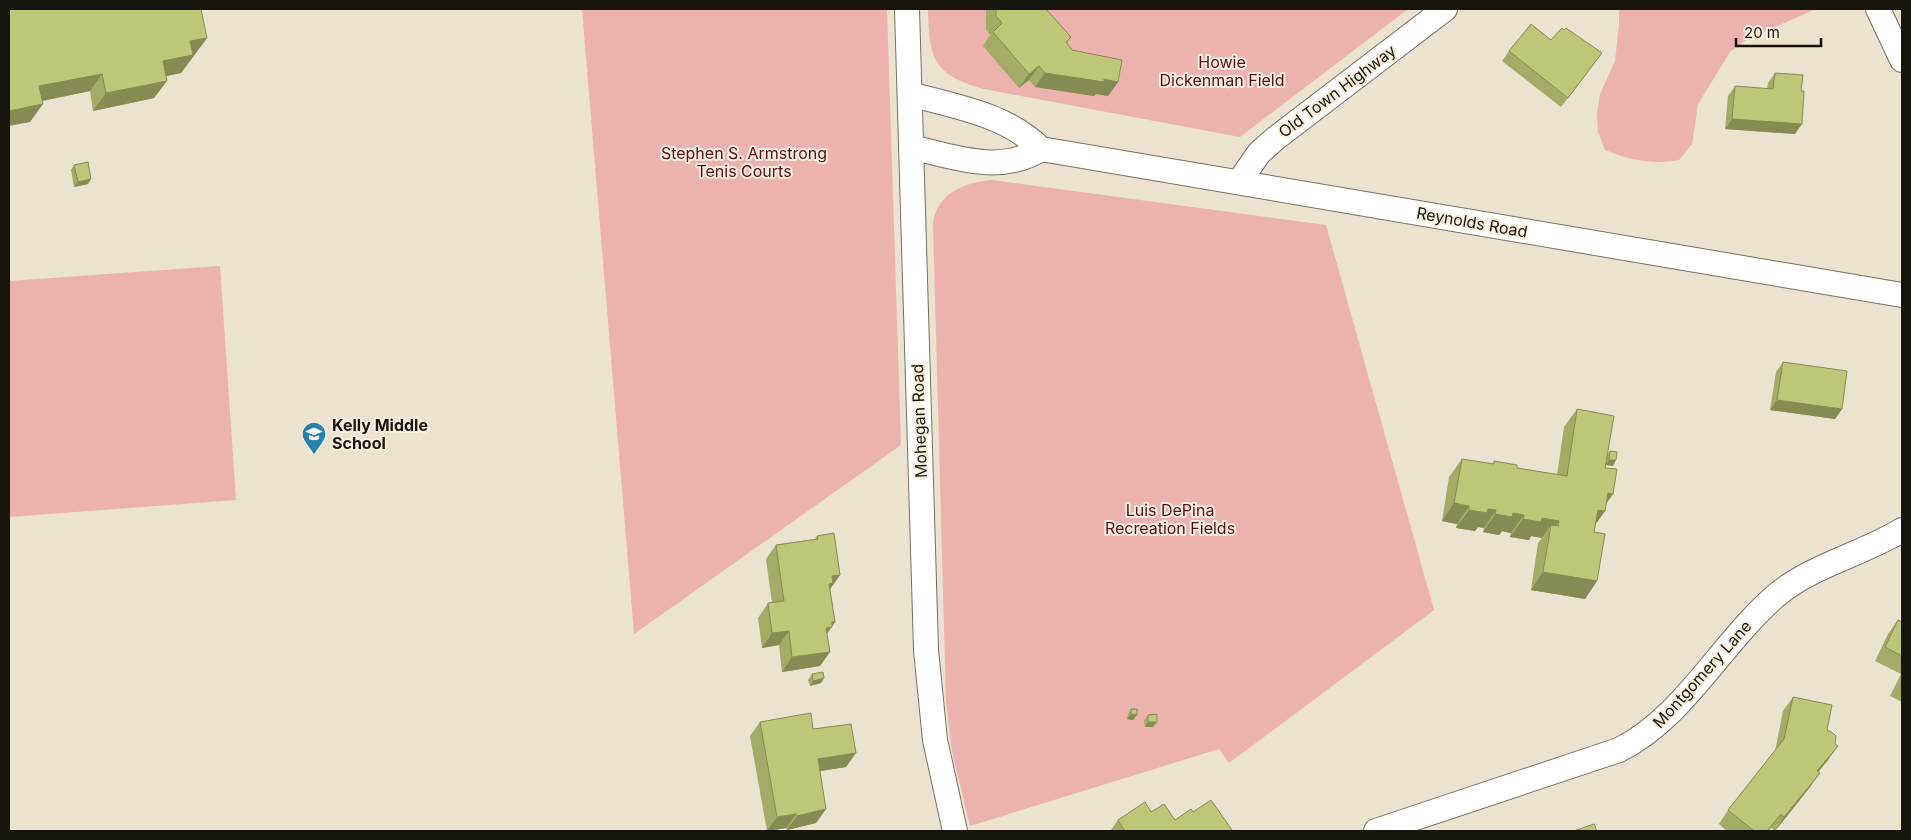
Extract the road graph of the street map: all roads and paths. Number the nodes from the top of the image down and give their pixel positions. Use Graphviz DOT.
graph roads {
  1 [pos="907,9"];
  2 [pos="1445,9"];
  3 [pos="1878,9"];
  4 [pos="1902,60"];
  5 [pos="910,94"];
  6 [pos="911,147"];
  7 [pos="1041,149"];
  8 [pos="1240,182"];
  9 [pos="1902,295"];
  10 [pos="1902,530"];
  11 [pos="955,831"];
  12 [pos="1376,831"];
  1 -- 5 [label="street, Mohegan Road"];
  2 -- 8 [label="street, Old Town Highway"];
  3 -- 4 [label="street"];
  5 -- 6 [label="street, Mohegan Road"];
  5 -- 7 [label="street"];
  6 -- 7 [label="street"];
  6 -- 11 [label="street, Mohegan Road"];
  7 -- 8 [label="street, Reynolds Road"];
  8 -- 9 [label="street, Reynolds Road"];
  10 -- 12 [label="street, Montgomery Lane"];
}
